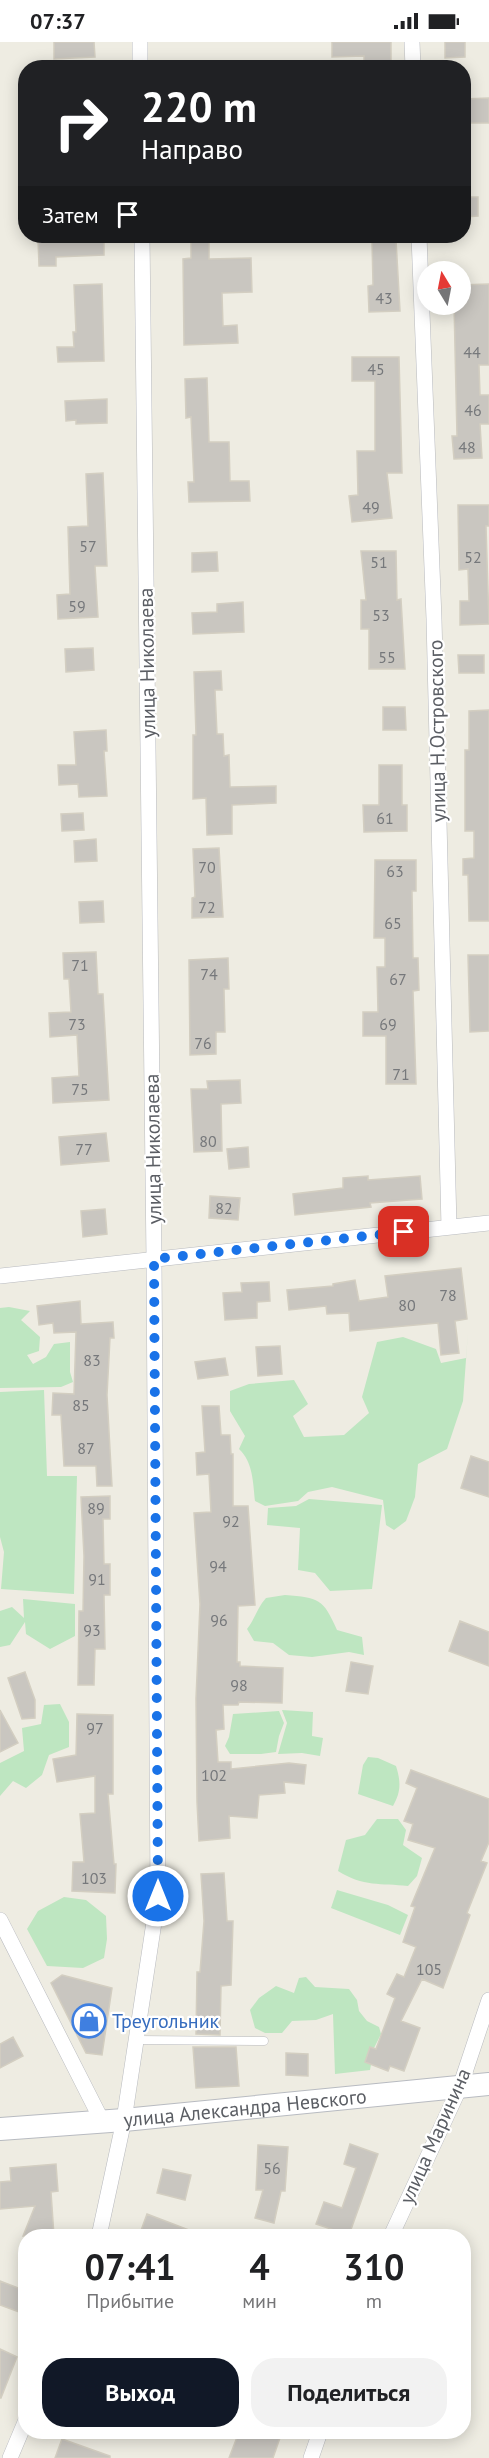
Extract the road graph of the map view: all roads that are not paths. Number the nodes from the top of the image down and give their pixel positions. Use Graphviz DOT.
graph roads {
  1 [pos="140,42"];
  2 [pos="412,42"];
  3 [pos="140,60"];
  4 [pos="413,60"];
  5 [pos="142,243"];
  6 [pos="419,243"];
  7 [pos="489,1223"];
  8 [pos="449,1227"];
  9 [pos="154,1259"];
  10 [pos="0,1276"];
  11 [pos="0,1920"];
  12 [pos="489,2001"];
  13 [pos="136,2040"];
  14 [pos="264,2041"];
  15 [pos="489,2084"];
  16 [pos="460,2087"];
  17 [pos="113,2120"];
  18 [pos="0,2129"];
  19 [pos="100,2229"];
  20 [pos="394,2229"];
  21 [pos="18,2439"];
  22 [pos="318,2439"];
  23 [pos="10,2458"];
  24 [pos="311,2458"];
  1 -- 3 [label="street"];
  2 -- 4 [label="street"];
  5 -- 9 [label="street, улица Николаева"];
  6 -- 8 [label="street, улица Н.Островского"];
  7 -- 8 [label="street"];
  8 -- 9 [label="street"];
  9 -- 10 [label="street"];
  9 -- 13 [label="street, улица Николаева"];
  11 -- 17 [label="street"];
  12 -- 16 [label="street, улица Маринина"];
  13 -- 14 [label="lane"];
  13 -- 17 [label="street, улица Николаева"];
  15 -- 16 [label="main road, улица Александра Невского"];
  16 -- 17 [label="main road, улица Александра Невского"];
  16 -- 20 [label="street, улица Маринина"];
  17 -- 18 [label="main road, улица Александра Невского"];
  17 -- 19 [label="street, улица Николаева"];
  21 -- 23 [label="street"];
  22 -- 24 [label="street"];
}
